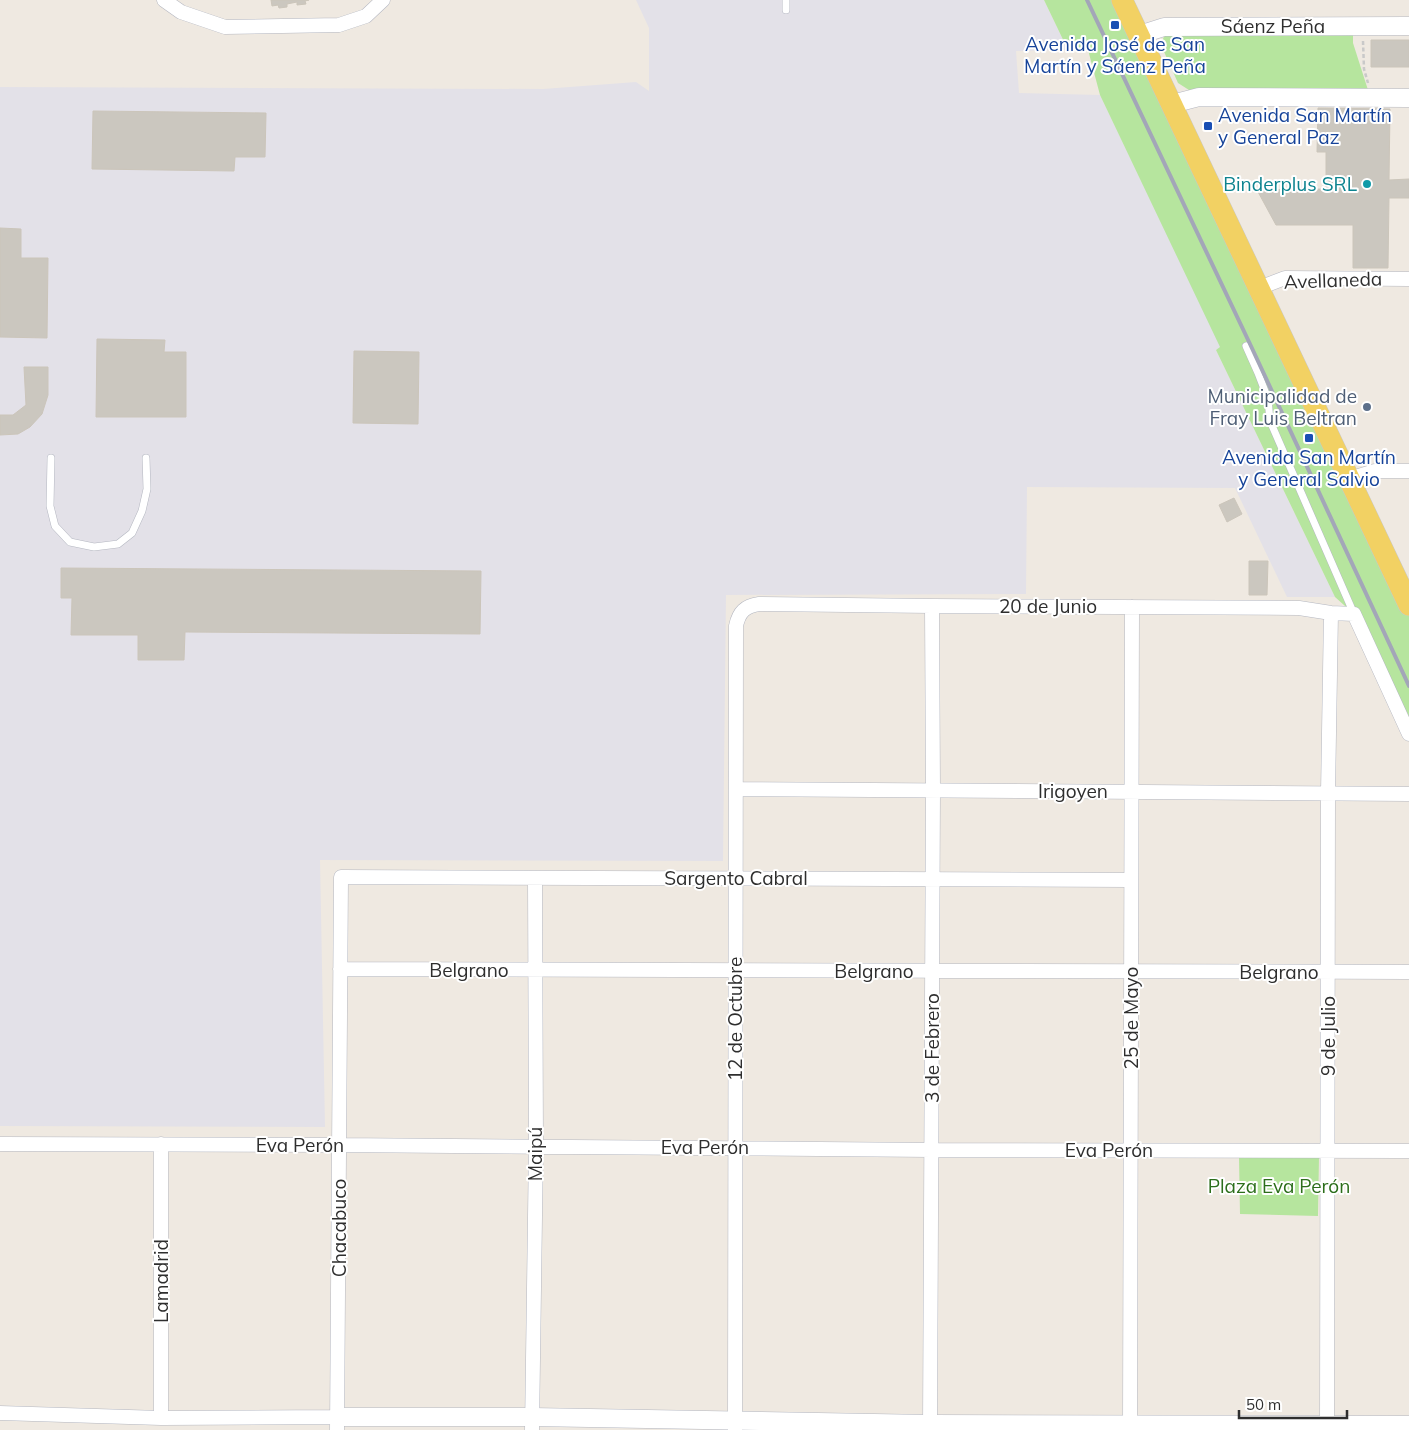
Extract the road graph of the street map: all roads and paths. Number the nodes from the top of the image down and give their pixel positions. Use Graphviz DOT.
graph roads {
  1 [pos="164,0"];
  2 [pos="383,0"];
  3 [pos="786,0"];
  4 [pos="1122,0"];
  5 [pos="786,10"];
  6 [pos="1373,26"];
  7 [pos="1409,26"];
  8 [pos="1139,35"];
  9 [pos="1373,98"];
  10 [pos="1409,98"];
  11 [pos="1172,104"];
  12 [pos="1409,279"];
  13 [pos="1259,288"];
  14 [pos="1246,346"];
  15 [pos="51,458"];
  16 [pos="146,458"];
  17 [pos="1409,472"];
  18 [pos="1349,479"];
  19 [pos="1409,605"];
  20 [pos="932,606"];
  21 [pos="1132,607"];
  22 [pos="744,610"];
  23 [pos="1331,612"];
  24 [pos="1354,614"];
  25 [pos="1409,734"];
  26 [pos="736,789"];
  27 [pos="933,790"];
  28 [pos="1131,792"];
  29 [pos="1328,793"];
  30 [pos="1409,794"];
  31 [pos="340,877"];
  32 [pos="535,878"];
  33 [pos="736,878"];
  34 [pos="933,879"];
  35 [pos="1130,880"];
  36 [pos="340,969"];
  37 [pos="535,970"];
  38 [pos="736,971"];
  39 [pos="932,971"];
  40 [pos="1130,971"];
  41 [pos="1328,972"];
  42 [pos="1409,972"];
  43 [pos="0,1144"];
  44 [pos="161,1144"];
  45 [pos="339,1145"];
  46 [pos="536,1146"];
  47 [pos="735,1147"];
  48 [pos="932,1150"];
  49 [pos="1131,1150"];
  50 [pos="1328,1151"];
  51 [pos="1409,1151"];
  52 [pos="0,1413"];
  53 [pos="161,1418"];
  54 [pos="532,1423"];
  55 [pos="338,1424"];
  56 [pos="735,1425"];
  57 [pos="1409,1425"];
  58 [pos="930,1427"];
  59 [pos="1130,1427"];
  60 [pos="1327,1428"];
  1 -- 2 [label="street"];
  3 -- 5 [label="lane"];
  4 -- 8 [label="main road"];
  6 -- 7 [label="street, Sáenz Peña"];
  6 -- 8 [label="street, Sáenz Peña"];
  6 -- 9 [label="path"];
  8 -- 11 [label="main road"];
  9 -- 10 [label="street"];
  9 -- 11 [label="street"];
  11 -- 13 [label="main road"];
  12 -- 13 [label="street, Avellaneda"];
  13 -- 18 [label="main road"];
  14 -- 24 [label="lane"];
  15 -- 16 [label="lane"];
  17 -- 18 [label="street"];
  18 -- 19 [label="main road"];
  20 -- 21 [label="street, 20 de Junio"];
  20 -- 22 [label="street, 20 de Junio"];
  20 -- 27 [label="street, 3 de Febrero"];
  21 -- 23 [label="street, 20 de Junio"];
  21 -- 28 [label="street, 25 de Mayo"];
  22 -- 26 [label="street, 12 de Octubre"];
  23 -- 24 [label="street, 20 de Junio"];
  23 -- 29 [label="street, 9 de Julio"];
  24 -- 25 [label="street"];
  26 -- 27 [label="street, Irigoyen"];
  26 -- 33 [label="street, 12 de Octubre"];
  27 -- 28 [label="street, Irigoyen"];
  27 -- 34 [label="street, 3 de Febrero"];
  28 -- 29 [label="street, Irigoyen"];
  28 -- 35 [label="street, 25 de Mayo"];
  29 -- 30 [label="street, Irigoyen"];
  29 -- 41 [label="street, 9 de Julio"];
  31 -- 32 [label="street, Sargento Cabral"];
  31 -- 36 [label="street, Chacabuco"];
  32 -- 33 [label="street, Sargento Cabral"];
  32 -- 37 [label="street, Maipú"];
  33 -- 34 [label="street, Sargento Cabral"];
  33 -- 38 [label="street, 12 de Octubre"];
  34 -- 35 [label="street, Sargento Cabral"];
  34 -- 39 [label="street, 3 de Febrero"];
  35 -- 40 [label="street, 25 de Mayo"];
  36 -- 37 [label="street, Belgrano"];
  36 -- 45 [label="street, Chacabuco"];
  37 -- 38 [label="street, Belgrano"];
  37 -- 46 [label="street, Maipú"];
  38 -- 39 [label="street, Belgrano"];
  38 -- 47 [label="street, 12 de Octubre"];
  39 -- 40 [label="street, Belgrano"];
  39 -- 48 [label="street, 3 de Febrero"];
  40 -- 41 [label="street, Belgrano"];
  40 -- 49 [label="street, 25 de Mayo"];
  41 -- 42 [label="street, Belgrano"];
  41 -- 50 [label="street, 9 de Julio"];
  43 -- 44 [label="street, Eva Perón"];
  44 -- 45 [label="street, Eva Perón"];
  44 -- 53 [label="street, Lamadrid"];
  45 -- 46 [label="street, Eva Perón"];
  45 -- 55 [label="street, Chacabuco"];
  46 -- 47 [label="street, Eva Perón"];
  46 -- 54 [label="street, Maipú"];
  47 -- 48 [label="street, Eva Perón"];
  47 -- 56 [label="street, 12 de Octubre"];
  48 -- 49 [label="street, Eva Perón"];
  48 -- 58 [label="street, 3 de Febrero"];
  49 -- 50 [label="street, Eva Perón"];
  49 -- 59 [label="street, 25 de Mayo"];
  50 -- 51 [label="street, Eva Perón"];
  50 -- 60 [label="street, 9 de Julio"];
  52 -- 53 [label="street"];
  53 -- 55 [label="street"];
  54 -- 55 [label="street"];
  54 -- 56 [label="street"];
  56 -- 58 [label="street"];
  57 -- 60 [label="street"];
  58 -- 59 [label="street"];
  59 -- 60 [label="street"];
}
